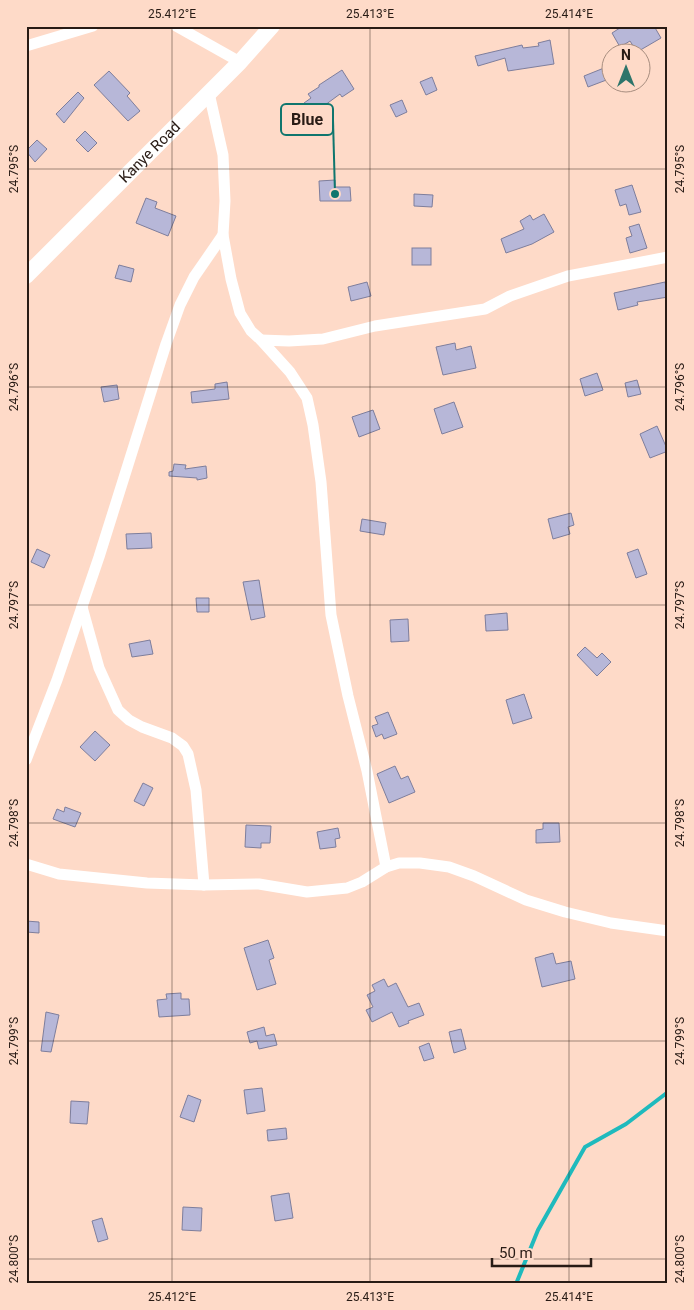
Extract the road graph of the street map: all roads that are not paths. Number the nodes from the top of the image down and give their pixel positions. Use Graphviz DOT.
graph roads {
  1 [pos="93,26"];
  2 [pos="176,26"];
  3 [pos="272,26"];
  4 [pos="26,46"];
  5 [pos="240,62"];
  6 [pos="208,93"];
  7 [pos="224,235"];
  8 [pos="668,257"];
  9 [pos="26,276"];
  10 [pos="262,340"];
  11 [pos="82,607"];
  12 [pos="26,760"];
  13 [pos="26,864"];
  14 [pos="386,867"];
  15 [pos="204,885"];
  16 [pos="668,931"];
  1 -- 4 [label="street"];
  2 -- 5 [label="street"];
  3 -- 5 [label="main road, Kanye Road"];
  5 -- 6 [label="main road, Kanye Road"];
  6 -- 7 [label="street"];
  6 -- 9 [label="main road, Kanye Road"];
  7 -- 10 [label="street"];
  7 -- 11 [label="street"];
  8 -- 10 [label="street"];
  10 -- 14 [label="street"];
  11 -- 12 [label="street"];
  11 -- 15 [label="street"];
  13 -- 15 [label="street"];
  14 -- 15 [label="street"];
  14 -- 16 [label="street"];
}
